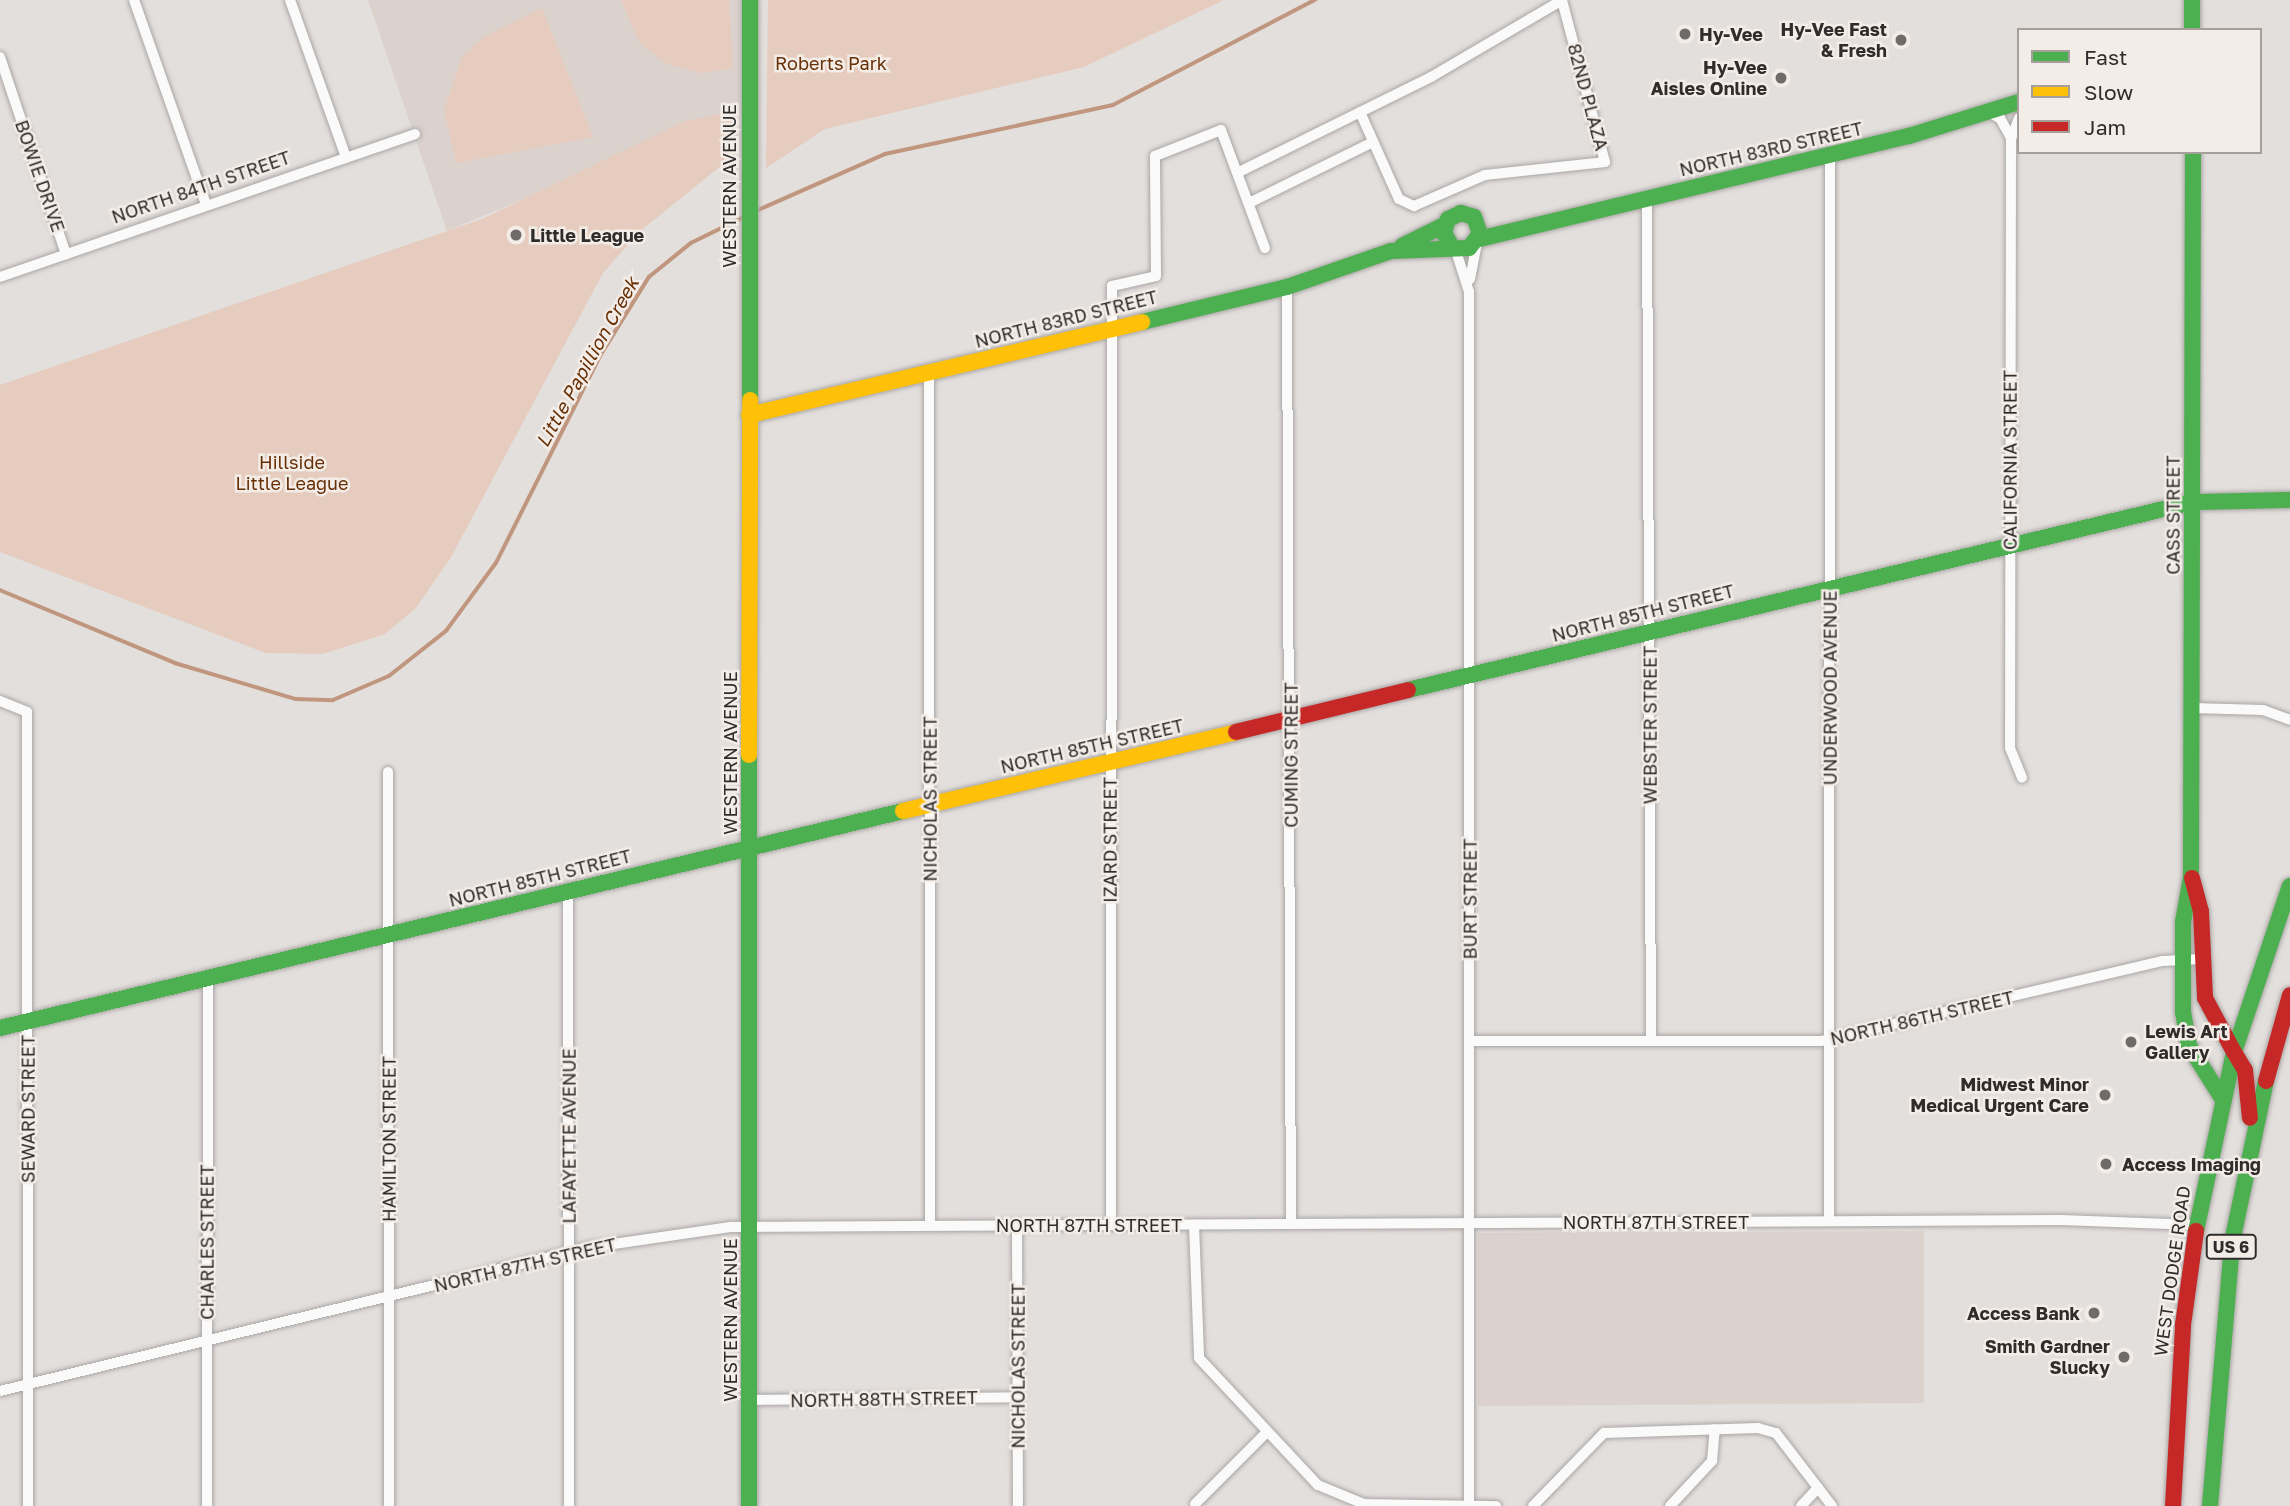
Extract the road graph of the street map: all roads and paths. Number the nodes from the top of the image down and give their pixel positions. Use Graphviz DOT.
graph roads {
  1 [pos="134,0"];
  2 [pos="290,0"];
  3 [pos="750,0"];
  4 [pos="1562,0"];
  5 [pos="2192,0"];
  6 [pos="2192,28"];
  7 [pos="0,57"];
  8 [pos="2017,103"];
  9 [pos="1985,111"];
  10 [pos="1360,112"];
  11 [pos="2017,123"];
  12 [pos="415,134"];
  13 [pos="2011,139"];
  14 [pos="1373,142"];
  15 [pos="2193,154"];
  16 [pos="1830,155"];
  17 [pos="346,157"];
  18 [pos="1241,171"];
  19 [pos="1450,192"];
  20 [pos="1647,199"];
  21 [pos="1251,202"];
  22 [pos="206,205"];
  23 [pos="1452,219"];
  24 [pos="1477,220"];
  25 [pos="1530,226"];
  26 [pos="1478,241"];
  27 [pos="1453,246"];
  28 [pos="1265,248"];
  29 [pos="1391,251"];
  30 [pos="66,254"];
  31 [pos="0,277"];
  32 [pos="1287,287"];
  33 [pos="1469,292"];
  34 [pos="1109,329"];
  35 [pos="929,371"];
  36 [pos="749,415"];
  37 [pos="2290,500"];
  38 [pos="2193,502"];
  39 [pos="2010,545"];
  40 [pos="1830,587"];
  41 [pos="1650,632"];
  42 [pos="1470,675"];
  43 [pos="0,701"];
  44 [pos="2192,708"];
  45 [pos="1291,718"];
  46 [pos="2290,720"];
  47 [pos="1109,762"];
  48 [pos="387,772"];
  49 [pos="2022,778"];
  50 [pos="930,805"];
  51 [pos="750,848"];
  52 [pos="2191,877"];
  53 [pos="2290,886"];
  54 [pos="568,891"];
  55 [pos="388,935"];
  56 [pos="2182,959"];
  57 [pos="2202,959"];
  58 [pos="208,977"];
  59 [pos="2290,995"];
  60 [pos="28,1021"];
  61 [pos="0,1028"];
  62 [pos="1830,1040"];
  63 [pos="1470,1041"];
  64 [pos="1651,1041"];
  65 [pos="2234,1052"];
  66 [pos="2222,1098"];
  67 [pos="2251,1141"];
  68 [pos="1829,1221"];
  69 [pos="1469,1223"];
  70 [pos="1194,1224"];
  71 [pos="1291,1224"];
  72 [pos="1111,1225"];
  73 [pos="2196,1225"];
  74 [pos="930,1226"];
  75 [pos="1017,1226"];
  76 [pos="750,1227"];
  77 [pos="569,1253"];
  78 [pos="389,1296"];
  79 [pos="207,1340"];
  80 [pos="28,1384"];
  81 [pos="0,1391"];
  82 [pos="1018,1397"];
  83 [pos="749,1400"];
  84 [pos="1715,1429"];
  85 [pos="1266,1433"];
  86 [pos="1818,1488"];
  87 [pos="1195,1504"];
  88 [pos="28,1506"];
  89 [pos="207,1506"];
  90 [pos="389,1506"];
  91 [pos="569,1506"];
  92 [pos="749,1506"];
  93 [pos="1018,1506"];
  94 [pos="1469,1506"];
  95 [pos="1496,1506"];
  96 [pos="1532,1506"];
  97 [pos="1670,1506"];
  98 [pos="1801,1506"];
  99 [pos="1832,1506"];
  100 [pos="2173,1506"];
  101 [pos="2210,1506"];
  1 -- 22 [label="street"];
  2 -- 17 [label="street"];
  3 -- 36 [label="main road, WESTERN AVENUE"];
  4 -- 10 [label="street, 82ND PLAZA"];
  4 -- 19 [label="street, 82ND PLAZA"];
  5 -- 6 [label="main road"];
  7 -- 30 [label="street, BOWIE DRIVE"];
  8 -- 9 [label="main road, NORTH 83RD STREET"];
  9 -- 13 [label="street"];
  9 -- 16 [label="main road, NORTH 83RD STREET"];
  10 -- 14 [label="street, 82ND PLAZA"];
  10 -- 18 [label="street, 82ND PLAZA"];
  11 -- 13 [label="street, CALIFORNIA STREET"];
  12 -- 17 [label="street, NORTH 84TH STREET"];
  13 -- 39 [label="street, CALIFORNIA STREET"];
  14 -- 19 [label="street, 82ND PLAZA"];
  14 -- 21 [label="street"];
  15 -- 38 [label="main road, CASS STREET"];
  16 -- 20 [label="main road, NORTH 83RD STREET"];
  16 -- 40 [label="street, UNDERWOOD AVENUE"];
  17 -- 22 [label="street, NORTH 84TH STREET"];
  18 -- 21 [label="street"];
  18 -- 34 [label="street"];
  19 -- 23 [label="street"];
  20 -- 25 [label="main road, NORTH 83RD STREET"];
  20 -- 41 [label="street, WEBSTER STREET"];
  21 -- 28 [label="street"];
  22 -- 30 [label="street, NORTH 84TH STREET"];
  23 -- 24 [label="main road, NORTH 83RD STREET"];
  23 -- 27 [label="main road"];
  23 -- 29 [label="main road, NORTH 83RD STREET"];
  24 -- 25 [label="main road, NORTH 83RD STREET"];
  24 -- 26 [label="main road"];
  25 -- 26 [label="main road, NORTH 83RD STREET"];
  26 -- 27 [label="main road, NORTH 83RD STREET"];
  26 -- 33 [label="street, BURT STREET"];
  27 -- 29 [label="main road, NORTH 83RD STREET"];
  27 -- 33 [label="street, BURT STREET"];
  29 -- 32 [label="main road, NORTH 83RD STREET"];
  30 -- 31 [label="street, NORTH 84TH STREET"];
  32 -- 34 [label="main road, NORTH 83RD STREET"];
  32 -- 45 [label="street, CUMING STREET"];
  33 -- 42 [label="street, BURT STREET"];
  34 -- 35 [label="main road, NORTH 83RD STREET"];
  34 -- 47 [label="street, IZARD STREET"];
  35 -- 36 [label="main road, NORTH 83RD STREET"];
  35 -- 50 [label="street, NICHOLAS STREET"];
  36 -- 51 [label="main road, WESTERN AVENUE"];
  37 -- 38 [label="main road"];
  38 -- 39 [label="main road, NORTH 85TH STREET"];
  38 -- 44 [label="main road, CASS STREET"];
  39 -- 40 [label="main road, NORTH 85TH STREET"];
  39 -- 49 [label="street, CALIFORNIA STREET"];
  40 -- 41 [label="main road, NORTH 85TH STREET"];
  40 -- 62 [label="street, UNDERWOOD AVENUE"];
  41 -- 42 [label="main road, NORTH 85TH STREET"];
  41 -- 64 [label="street, WEBSTER STREET"];
  42 -- 45 [label="main road, NORTH 85TH STREET"];
  42 -- 63 [label="street, BURT STREET"];
  43 -- 60 [label="street, SEWARD STREET"];
  44 -- 46 [label="street"];
  44 -- 52 [label="main road, CASS STREET"];
  45 -- 47 [label="main road, NORTH 85TH STREET"];
  45 -- 71 [label="street, CUMING STREET"];
  47 -- 50 [label="main road, NORTH 85TH STREET"];
  47 -- 72 [label="street, IZARD STREET"];
  48 -- 55 [label="street, HAMILTON STREET"];
  50 -- 51 [label="main road, NORTH 85TH STREET"];
  50 -- 74 [label="street, NICHOLAS STREET"];
  51 -- 54 [label="main road, NORTH 85TH STREET"];
  51 -- 76 [label="main road, WESTERN AVENUE"];
  52 -- 56 [label="main road, CASS STREET"];
  52 -- 57 [label="main road, CASS STREET"];
  53 -- 65 [label="main road, WEST DODGE ROAD / US 6"];
  54 -- 55 [label="main road, NORTH 85TH STREET"];
  54 -- 77 [label="street, LAFAYETTE AVENUE"];
  55 -- 58 [label="main road, NORTH 85TH STREET"];
  55 -- 78 [label="street, HAMILTON STREET"];
  56 -- 57 [label="street, NORTH 86TH STREET"];
  56 -- 62 [label="street, NORTH 86TH STREET"];
  56 -- 66 [label="main road, CASS STREET"];
  57 -- 65 [label="main road, CASS STREET"];
  58 -- 60 [label="main road, NORTH 85TH STREET"];
  58 -- 79 [label="street, CHARLES STREET"];
  59 -- 67 [label="main road, US 6"];
  60 -- 61 [label="main road, NORTH 85TH STREET"];
  60 -- 80 [label="street, SEWARD STREET"];
  62 -- 64 [label="street, NORTH 86TH STREET"];
  62 -- 68 [label="street, UNDERWOOD AVENUE"];
  63 -- 64 [label="street, NORTH 86TH STREET"];
  63 -- 69 [label="street, BURT STREET"];
  65 -- 66 [label="main road, WEST DODGE ROAD / US 6"];
  65 -- 67 [label="main road, CASS STREET"];
  66 -- 73 [label="main road, WEST DODGE ROAD / US 6"];
  67 -- 101 [label="main road, US 6"];
  68 -- 69 [label="street, NORTH 87TH STREET"];
  68 -- 73 [label="street, NORTH 87TH STREET"];
  69 -- 71 [label="street, NORTH 87TH STREET"];
  69 -- 94 [label="street, BURT STREET"];
  70 -- 71 [label="street, NORTH 87TH STREET"];
  70 -- 72 [label="street, NORTH 87TH STREET"];
  70 -- 85 [label="street"];
  72 -- 75 [label="street, NORTH 87TH STREET"];
  73 -- 100 [label="main road, WEST DODGE ROAD / US 6"];
  74 -- 75 [label="street, NORTH 87TH STREET"];
  74 -- 76 [label="street, NORTH 87TH STREET"];
  75 -- 82 [label="street, NICHOLAS STREET"];
  76 -- 77 [label="street, NORTH 87TH STREET"];
  76 -- 83 [label="main road, WESTERN AVENUE"];
  77 -- 78 [label="street, NORTH 87TH STREET"];
  77 -- 91 [label="street, LAFAYETTE AVENUE"];
  78 -- 79 [label="street, NORTH 87TH STREET"];
  78 -- 90 [label="street, HAMILTON STREET"];
  79 -- 80 [label="street, NORTH 87TH STREET"];
  79 -- 89 [label="street, CHARLES STREET"];
  80 -- 81 [label="street, NORTH 87TH STREET"];
  80 -- 88 [label="street, SEWARD STREET"];
  82 -- 83 [label="street, NORTH 88TH STREET"];
  82 -- 93 [label="street, NICHOLAS STREET"];
  83 -- 92 [label="main road, WESTERN AVENUE"];
  84 -- 86 [label="street"];
  84 -- 96 [label="street"];
  84 -- 97 [label="street"];
  85 -- 87 [label="street"];
  85 -- 94 [label="street"];
  86 -- 98 [label="street"];
  86 -- 99 [label="street"];
  94 -- 95 [label="street"];
}
